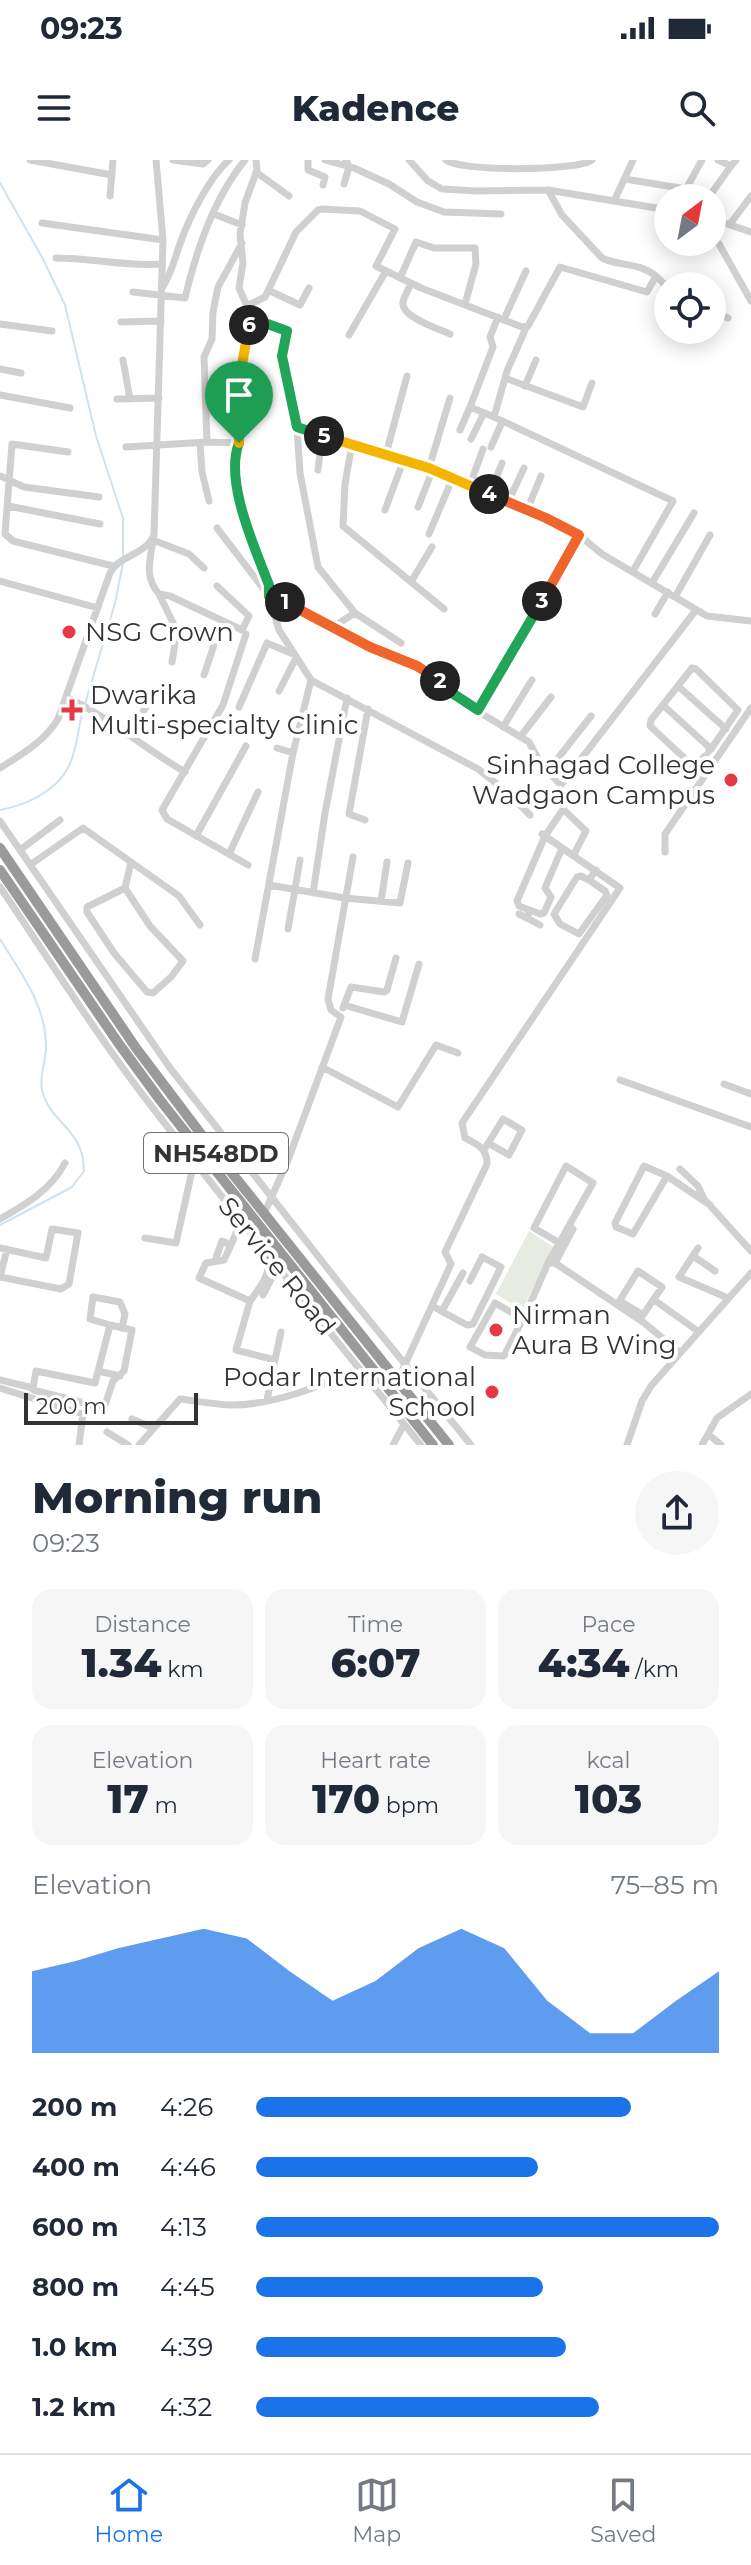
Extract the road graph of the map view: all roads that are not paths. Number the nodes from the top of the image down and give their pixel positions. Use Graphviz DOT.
graph roads {
  1 [pos="30,160"];
  2 [pos="113,160"];
  3 [pos="156,160"];
  4 [pos="173,160"];
  5 [pos="208,160"];
  6 [pos="229,160"];
  7 [pos="245,160"];
  8 [pos="256,160"];
  9 [pos="308,160"];
  10 [pos="325,160"];
  11 [pos="409,160"];
  12 [pos="446,160"];
  13 [pos="592,160"];
  14 [pos="633,160"];
  15 [pos="702,160"];
  16 [pos="718,160"];
  17 [pos="733,163"];
  18 [pos="348,164"];
  19 [pos="511,164"];
  20 [pos="256,172"];
  21 [pos="112,175"];
  22 [pos="625,179"];
  23 [pos="344,184"];
  24 [pos="718,184"];
  25 [pos="323,185"];
  26 [pos="548,190"];
  27 [pos="110,196"];
  28 [pos="289,196"];
  29 [pos="751,196"];
  30 [pos="615,199"];
  31 [pos="654,207"];
  32 [pos="214,214"];
  33 [pos="501,214"];
  34 [pos="42,223"];
  35 [pos="726,223"];
  36 [pos="730,224"];
  37 [pos="242,225"];
  38 [pos="751,232"];
  39 [pos="163,240"];
  40 [pos="242,243"];
  41 [pos="726,256"];
  42 [pos="56,258"];
  43 [pos="162,264"];
  44 [pos="386,271"];
  45 [pos="526,271"];
  46 [pos="654,275"];
  47 [pos="400,278"];
  48 [pos="654,280"];
  49 [pos="411,283"];
  50 [pos="309,288"];
  51 [pos="270,291"];
  52 [pos="133,292"];
  53 [pos="162,292"];
  54 [pos="751,301"];
  55 [pos="465,304"];
  56 [pos="247,306"];
  57 [pos="248,317"];
  58 [pos="501,318"];
  59 [pos="161,321"];
  60 [pos="121,322"];
  61 [pos="0,324"];
  62 [pos="526,328"];
  63 [pos="52,331"];
  64 [pos="450,334"];
  65 [pos="349,335"];
  66 [pos="123,360"];
  67 [pos="536,360"];
  68 [pos="0,369"];
  69 [pos="21,373"];
  70 [pos="407,376"];
  71 [pos="505,378"];
  72 [pos="592,383"];
  73 [pos="525,386"];
  74 [pos="0,395"];
  75 [pos="159,398"];
  76 [pos="450,398"];
  77 [pos="117,399"];
  78 [pos="130,399"];
  79 [pos="470,407"];
  80 [pos="70,408"];
  81 [pos="484,413"];
  82 [pos="498,420"];
  83 [pos="297,427"];
  84 [pos="460,430"];
  85 [pos="322,436"];
  86 [pos="471,439"];
  87 [pos="204,442"];
  88 [pos="239,443"];
  89 [pos="352,444"];
  90 [pos="157,445"];
  91 [pos="126,447"];
  92 [pos="68,452"];
  93 [pos="386,454"];
  94 [pos="404,459"];
  95 [pos="502,463"];
  96 [pos="524,468"];
  97 [pos="431,469"];
  98 [pos="318,470"];
  99 [pos="4,476"];
  100 [pos="541,476"];
  101 [pos="453,477"];
  102 [pos="470,485"];
  103 [pos="490,495"];
  104 [pos="99,497"];
  105 [pos="209,501"];
  106 [pos="508,502"];
  107 [pos="8,506"];
  108 [pos="418,507"];
  109 [pos="385,510"];
  110 [pos="527,510"];
  111 [pos="694,513"];
  112 [pos="100,524"];
  113 [pos="343,526"];
  114 [pos="217,528"];
  115 [pos="429,534"];
  116 [pos="579,535"];
  117 [pos="710,535"];
  118 [pos="342,538"];
  119 [pos="153,540"];
  120 [pos="432,547"];
  121 [pos="115,565"];
  122 [pos="204,568"];
  123 [pos="633,571"];
  124 [pos="0,581"];
  125 [pos="411,582"];
  126 [pos="652,583"];
  127 [pos="217,586"];
  128 [pos="159,594"];
  129 [pos="672,594"];
  130 [pos="269,596"];
  131 [pos="98,608"];
  132 [pos="444,609"];
  133 [pos="696,610"];
  134 [pos="355,613"];
  135 [pos="655,614"];
  136 [pos="222,621"];
  137 [pos="751,621"];
  138 [pos="331,628"];
  139 [pos="246,634"];
  140 [pos="401,643"];
  141 [pos="294,656"];
  142 [pos="172,662"];
  143 [pos="204,675"];
  144 [pos="311,680"];
  145 [pos="532,680"];
  146 [pos="678,686"];
  147 [pos="279,691"];
  148 [pos="153,696"];
  149 [pos="66,697"];
  150 [pos="551,697"];
  151 [pos="347,698"];
  152 [pos="663,705"];
  153 [pos="239,707"];
  154 [pos="751,708"];
  155 [pos="368,709"];
  156 [pos="478,710"];
  157 [pos="591,716"];
  158 [pos="503,727"];
  159 [pos="726,729"];
  160 [pos="128,735"];
  161 [pos="521,736"];
  162 [pos="246,746"];
  163 [pos="277,748"];
  164 [pos="711,749"];
  165 [pos="293,753"];
  166 [pos="705,756"];
  167 [pos="712,763"];
  168 [pos="0,768"];
  169 [pos="548,771"];
  170 [pos="185,772"];
  171 [pos="258,792"];
  172 [pos="530,815"];
  173 [pos="60,820"];
  174 [pos="365,820"];
  175 [pos="1,822"];
  176 [pos="544,835"];
  177 [pos="196,836"];
  178 [pos="0,848"];
  179 [pos="562,848"];
  180 [pos="20,850"];
  181 [pos="665,852"];
  182 [pos="229,854"];
  183 [pos="573,856"];
  184 [pos="353,857"];
  185 [pos="300,860"];
  186 [pos="131,862"];
  187 [pos="387,862"];
  188 [pos="408,863"];
  189 [pos="30,865"];
  190 [pos="248,865"];
  191 [pos="0,870"];
  192 [pos="596,870"];
  193 [pos="589,880"];
  194 [pos="269,885"];
  195 [pos="0,887"];
  196 [pos="125,888"];
  197 [pos="295,890"];
  198 [pos="313,893"];
  199 [pos="345,898"];
  200 [pos="381,901"];
  201 [pos="525,914"];
  202 [pos="200,925"];
  203 [pos="540,925"];
  204 [pos="288,929"];
  205 [pos="396,958"];
  206 [pos="255,959"];
  207 [pos="419,964"];
  208 [pos="344,1005"];
  209 [pos="341,1014"];
  210 [pos="458,1053"];
  211 [pos="322,1067"];
  212 [pos="620,1080"];
  213 [pos="724,1084"];
  214 [pos="751,1094"];
  215 [pos="751,1127"];
  216 [pos="486,1147"];
  217 [pos="194,1162"];
  218 [pos="65,1163"];
  219 [pos="680,1169"];
  220 [pos="667,1176"];
  221 [pos="272,1198"];
  222 [pos="710,1205"];
  223 [pos="264,1214"];
  224 [pos="0,1219"];
  225 [pos="241,1221"];
  226 [pos="573,1229"];
  227 [pos="145,1238"];
  228 [pos="558,1242"];
  229 [pos="276,1247"];
  230 [pos="698,1248"];
  231 [pos="4,1249"];
  232 [pos="751,1251"];
  233 [pos="267,1256"];
  234 [pos="693,1256"];
  235 [pos="551,1263"];
  236 [pos="277,1268"];
  237 [pos="715,1271"];
  238 [pos="463,1273"];
  239 [pos="751,1273"];
  240 [pos="470,1281"];
  241 [pos="263,1295"];
  242 [pos="728,1298"];
  243 [pos="250,1301"];
  244 [pos="657,1302"];
  245 [pos="619,1303"];
  246 [pos="432,1306"];
  247 [pos="442,1311"];
  248 [pos="525,1315"];
  249 [pos="110,1325"];
  250 [pos="122,1328"];
  251 [pos="281,1332"];
  252 [pos="699,1332"];
  253 [pos="679,1352"];
  254 [pos="275,1360"];
  255 [pos="406,1365"];
  256 [pos="360,1369"];
  257 [pos="98,1371"];
  258 [pos="120,1376"];
  259 [pos="0,1380"];
  260 [pos="397,1382"];
  261 [pos="0,1388"];
  262 [pos="33,1388"];
  263 [pos="751,1394"];
  264 [pos="267,1400"];
  265 [pos="738,1401"];
  266 [pos="751,1407"];
  267 [pos="132,1419"];
  268 [pos="404,1424"];
  269 [pos="153,1428"];
  270 [pos="107,1432"];
  271 [pos="708,1434"];
  272 [pos="79,1445"];
  273 [pos="128,1445"];
  274 [pos="139,1445"];
  275 [pos="393,1445"];
  276 [pos="421,1445"];
  277 [pos="433,1445"];
  278 [pos="449,1445"];
  279 [pos="471,1445"];
  280 [pos="627,1445"];
  281 [pos="702,1445"];
  282 [pos="721,1445"];
  1 -- 21 [label="street"];
  2 -- 21 [label="street"];
  3 -- 39 [label="street"];
  4 -- 5 [label="street"];
  6 -- 53 [label="street"];
  7 -- 32 [label="street"];
  8 -- 20 [label="street"];
  9 -- 25 [label="street"];
  10 -- 18 [label="street"];
  11 -- 26 [label="street"];
  12 -- 19 [label="street"];
  13 -- 19 [label="street"];
  14 -- 22 [label="street"];
  15 -- 22 [label="street"];
  16 -- 17 [label="street"];
  17 -- 24 [label="street"];
  18 -- 23 [label="street"];
  18 -- 33 [label="street"];
  20 -- 28 [label="street"];
  20 -- 37 [label="street"];
  21 -- 27 [label="street"];
  22 -- 30 [label="street"];
  26 -- 30 [label="street"];
  26 -- 46 [label="street"];
  29 -- 36 [label="street"];
  30 -- 31 [label="street"];
  32 -- 37 [label="street"];
  32 -- 53 [label="street"];
  34 -- 39 [label="street"];
  35 -- 36 [label="street"];
  36 -- 38 [label="street"];
  37 -- 40 [label="street"];
  39 -- 43 [label="street"];
  40 -- 56 [label="street"];
  40 -- 87 [label="street"];
  41 -- 54 [label="street"];
  42 -- 43 [label="street"];
  43 -- 53 [label="street"];
  44 -- 47 [label="street"];
  44 -- 51 [label="street"];
  44 -- 65 [label="street"];
  45 -- 58 [label="street"];
  47 -- 49 [label="street"];
  47 -- 55 [label="street"];
  48 -- 62 [label="street"];
  49 -- 55 [label="street"];
  49 -- 64 [label="street"];
  50 -- 51 [label="street"];
  51 -- 56 [label="street"];
  52 -- 53 [label="street"];
  53 -- 59 [label="street"];
  55 -- 58 [label="street"];
  56 -- 57 [label="street"];
  57 -- 83 [label="street"];
  57 -- 88 [label="street"];
  58 -- 62 [label="street"];
  58 -- 79 [label="street"];
  59 -- 60 [label="street"];
  59 -- 75 [label="street"];
  61 -- 63 [label="street"];
  62 -- 71 [label="street"];
  66 -- 78 [label="street"];
  67 -- 73 [label="street"];
  68 -- 69 [label="street"];
  70 -- 93 [label="street"];
  71 -- 73 [label="street"];
  71 -- 82 [label="street"];
  72 -- 73 [label="street"];
  74 -- 80 [label="street"];
  75 -- 78 [label="street"];
  75 -- 90 [label="street"];
  76 -- 97 [label="street"];
  77 -- 78 [label="street"];
  79 -- 81 [label="street"];
  79 -- 84 [label="street"];
  81 -- 82 [label="street"];
  81 -- 86 [label="street"];
  82 -- 102 [label="street"];
  82 -- 123 [label="street"];
  83 -- 85 [label="street"];
  83 -- 134 [label="street"];
  85 -- 89 [label="street"];
  85 -- 98 [label="street"];
  87 -- 88 [label="street"];
  87 -- 90 [label="street"];
  87 -- 105 [label="street"];
  88 -- 130 [label="street"];
  89 -- 93 [label="street"];
  89 -- 113 [label="street"];
  90 -- 91 [label="street"];
  90 -- 119 [label="street"];
  92 -- 99 [label="street"];
  93 -- 94 [label="street"];
  94 -- 97 [label="street"];
  94 -- 109 [label="street"];
  95 -- 103 [label="street"];
  96 -- 106 [label="street"];
  97 -- 101 [label="street"];
  97 -- 108 [label="street"];
  99 -- 104 [label="street"];
  99 -- 107 [label="street"];
  100 -- 110 [label="street"];
  101 -- 102 [label="street"];
  101 -- 115 [label="street"];
  102 -- 103 [label="street"];
  103 -- 106 [label="street"];
  106 -- 110 [label="street"];
  107 -- 112 [label="street"];
  107 -- 121 [label="street"];
  110 -- 116 [label="street"];
  111 -- 126 [label="street"];
  113 -- 118 [label="street"];
  113 -- 125 [label="street"];
  114 -- 130 [label="street"];
  116 -- 123 [label="street"];
  116 -- 156 [label="street"];
  117 -- 129 [label="street"];
  119 -- 121 [label="street"];
  119 -- 122 [label="street"];
  119 -- 128 [label="street"];
  120 -- 125 [label="street"];
  121 -- 131 [label="street"];
  123 -- 126 [label="street"];
  124 -- 131 [label="street"];
  125 -- 132 [label="street"];
  126 -- 129 [label="street"];
  127 -- 136 [label="street"];
  128 -- 136 [label="street"];
  128 -- 142 [label="street"];
  129 -- 133 [label="street"];
  129 -- 135 [label="street"];
  130 -- 138 [label="street"];
  130 -- 141 [label="street"];
  131 -- 149 [label="street"];
  133 -- 137 [label="street"];
  133 -- 169 [label="street"];
  134 -- 138 [label="street"];
  134 -- 140 [label="street"];
  136 -- 143 [label="street"];
  138 -- 156 [label="street"];
  139 -- 170 [label="street"];
  141 -- 144 [label="street"];
  141 -- 147 [label="street"];
  141 -- 153 [label="street"];
  144 -- 151 [label="street"];
  144 -- 165 [label="street"];
  145 -- 158 [label="street"];
  146 -- 152 [label="street"];
  146 -- 159 [label="street"];
  146 -- 159 [label="street"];
  148 -- 160 [label="street"];
  149 -- 160 [label="street"];
  149 -- 168 [label="street"];
  150 -- 161 [label="street"];
  151 -- 155 [label="street"];
  151 -- 198 [label="street"];
  152 -- 164 [label="street"];
  152 -- 166 [label="street"];
  154 -- 167 [label="street"];
  155 -- 172 [label="street"];
  155 -- 174 [label="street"];
  156 -- 158 [label="street"];
  157 -- 169 [label="street"];
  158 -- 161 [label="street"];
  159 -- 164 [label="street"];
  160 -- 170 [label="street"];
  161 -- 169 [label="street"];
  162 -- 177 [label="street"];
  163 -- 165 [label="street"];
  164 -- 166 [label="street"];
  165 -- 194 [label="street"];
  166 -- 167 [label="street"];
  167 -- 181 [label="street"];
  170 -- 177 [label="street"];
  171 -- 182 [label="street"];
  173 -- 180 [label="street"];
  175 -- 180 [label="street"];
  176 -- 179 [label="street"];
  176 -- 183 [label="street"];
  176 -- 201 [label="street"];
  177 -- 182 [label="street"];
  178 -- 223 [label="highway, NH548DD"];
  179 -- 183 [label="street"];
  179 -- 201 [label="street"];
  180 -- 189 [label="street"];
  182 -- 190 [label="street"];
  183 -- 192 [label="street"];
  184 -- 199 [label="street"];
  185 -- 197 [label="street"];
  186 -- 189 [label="street"];
  186 -- 196 [label="street"];
  186 -- 202 [label="street"];
  187 -- 200 [label="street"];
  188 -- 200 [label="street"];
  189 -- 221 [label="street"];
  191 -- 229 [label="highway, NH548DD"];
  192 -- 193 [label="street"];
  192 -- 216 [label="street"];
  193 -- 193 [label="street"];
  194 -- 197 [label="street"];
  194 -- 206 [label="street"];
  195 -- 217 [label="street, Service Road"];
  196 -- 196 [label="street"];
  197 -- 198 [label="street"];
  197 -- 204 [label="street"];
  198 -- 199 [label="street"];
  199 -- 200 [label="street"];
  199 -- 209 [label="street"];
  201 -- 203 [label="street"];
  205 -- 208 [label="street"];
  207 -- 208 [label="street"];
  208 -- 209 [label="street"];
  209 -- 211 [label="street"];
  210 -- 211 [label="street"];
  211 -- 221 [label="street"];
  212 -- 215 [label="street"];
  213 -- 214 [label="street"];
  216 -- 216 [label="street"];
  216 -- 246 [label="street"];
  217 -- 225 [label="street, Service Road"];
  217 -- 227 [label="street"];
  218 -- 224 [label="street"];
  219 -- 222 [label="street"];
  220 -- 220 [label="street"];
  220 -- 222 [label="street"];
  221 -- 223 [label="street"];
  221 -- 255 [label="street"];
  222 -- 232 [label="street"];
  223 -- 260 [label="highway, NH548DD"];
  225 -- 233 [label="street, Service Road"];
  225 -- 243 [label="street"];
  226 -- 235 [label="street"];
  228 -- 228 [label="street"];
  228 -- 235 [label="street"];
  229 -- 233 [label="highway"];
  229 -- 277 [label="highway, NH548DD"];
  230 -- 234 [label="street"];
  231 -- 231 [label="street"];
  233 -- 236 [label="street, Service Road"];
  233 -- 243 [label="street"];
  234 -- 237 [label="street"];
  234 -- 242 [label="street"];
  235 -- 245 [label="street"];
  235 -- 248 [label="street"];
  236 -- 241 [label="street"];
  236 -- 256 [label="street, Service Road"];
  238 -- 247 [label="street"];
  239 -- 242 [label="street"];
  240 -- 247 [label="street"];
  242 -- 252 [label="street"];
  243 -- 254 [label="street"];
  244 -- 252 [label="street"];
  245 -- 245 [label="street"];
  245 -- 253 [label="street"];
  246 -- 247 [label="street"];
  246 -- 255 [label="street"];
  248 -- 248 [label="street"];
  249 -- 250 [label="street"];
  249 -- 250 [label="street"];
  249 -- 257 [label="street"];
  250 -- 258 [label="street"];
  251 -- 254 [label="street"];
  252 -- 253 [label="street"];
  253 -- 280 [label="street"];
  254 -- 264 [label="street"];
  255 -- 260 [label="street"];
  255 -- 279 [label="street"];
  256 -- 264 [label="street"];
  256 -- 268 [label="street, Service Road"];
  257 -- 258 [label="street"];
  257 -- 262 [label="street"];
  258 -- 262 [label="street"];
  259 -- 262 [label="street"];
  260 -- 278 [label="highway, NH548DD"];
  261 -- 272 [label="street"];
  263 -- 265 [label="street"];
  264 -- 269 [label="street"];
  265 -- 266 [label="street"];
  265 -- 271 [label="street"];
  267 -- 269 [label="street"];
  268 -- 275 [label="street"];
  268 -- 276 [label="street, Service Road"];
  269 -- 274 [label="street"];
  270 -- 273 [label="street"];
  271 -- 281 [label="street"];
  271 -- 282 [label="street"];
}
